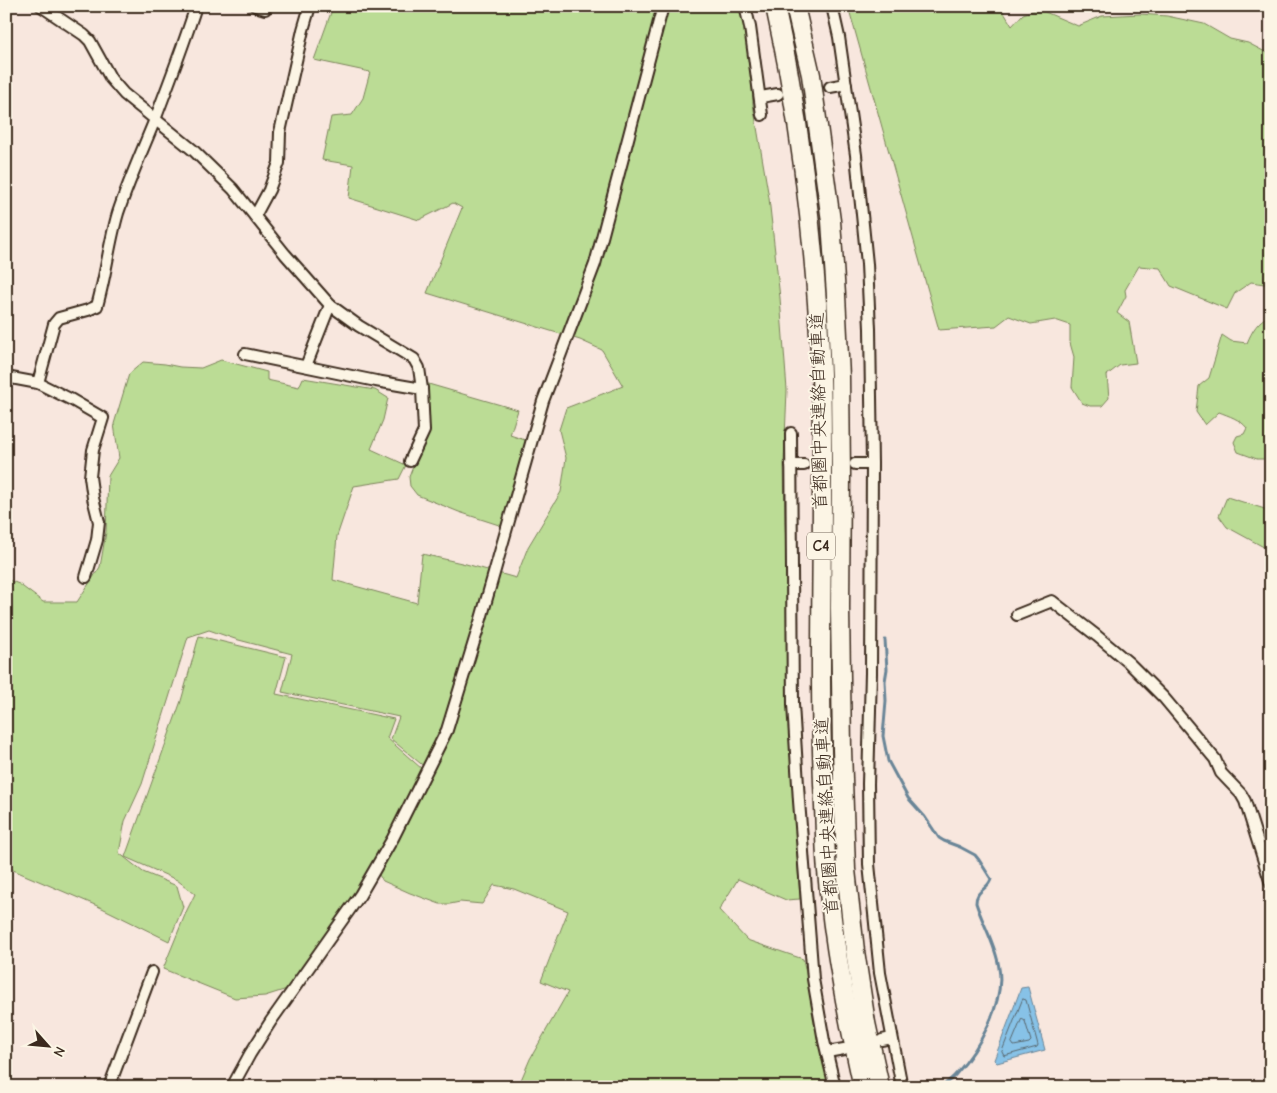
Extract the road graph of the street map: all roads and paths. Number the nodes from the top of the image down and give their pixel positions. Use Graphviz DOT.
graph roads {
  1 [pos="41,6"];
  2 [pos="196,6"];
  3 [pos="255,6"];
  4 [pos="266,6"];
  5 [pos="310,6"];
  6 [pos="663,6"];
  7 [pos="745,6"];
  8 [pos="775,6"];
  9 [pos="795,6"];
  10 [pos="832,6"];
  11 [pos="846,84"];
  12 [pos="830,87"];
  13 [pos="778,94"];
  14 [pos="761,97"];
  15 [pos="762,114"];
  16 [pos="155,120"];
  17 [pos="255,216"];
  18 [pos="330,305"];
  19 [pos="245,354"];
  20 [pos="306,366"];
  21 [pos="6,377"];
  22 [pos="38,383"];
  23 [pos="422,388"];
  24 [pos="791,433"];
  25 [pos="410,461"];
  26 [pos="855,464"];
  27 [pos="872,464"];
  28 [pos="791,465"];
  29 [pos="804,465"];
  30 [pos="86,577"];
  31 [pos="1017,615"];
  32 [pos="1271,884"];
  33 [pos="152,972"];
  34 [pos="844,1048"];
  35 [pos="827,1052"];
  36 [pos="109,1087"];
  37 [pos="232,1087"];
  38 [pos="835,1087"];
  39 [pos="863,1087"];
  40 [pos="880,1087"];
  41 [pos="902,1087"];
  1 -- 16 [label="street"];
  2 -- 16 [label="street"];
  3 -- 4 [label="street"];
  5 -- 17 [label="street"];
  6 -- 37 [label="street"];
  7 -- 14 [label="street"];
  8 -- 39 [label="highway, 首都圏中央連絡自動車道 / C4"];
  9 -- 40 [label="highway, 首都圏中央連絡自動車道 / C4"];
  10 -- 11 [label="street"];
  11 -- 12 [label="street"];
  11 -- 27 [label="street"];
  13 -- 14 [label="street"];
  14 -- 15 [label="street"];
  16 -- 17 [label="street"];
  16 -- 22 [label="street"];
  17 -- 18 [label="street"];
  18 -- 20 [label="street"];
  18 -- 23 [label="street"];
  19 -- 20 [label="street"];
  20 -- 23 [label="street"];
  21 -- 22 [label="street"];
  22 -- 30 [label="street"];
  23 -- 25 [label="street"];
  24 -- 28 [label="street"];
  26 -- 27 [label="street"];
  27 -- 41 [label="street"];
  28 -- 29 [label="street"];
  28 -- 35 [label="street"];
  31 -- 32 [label="street"];
  33 -- 36 [label="street"];
  34 -- 35 [label="street"];
  35 -- 38 [label="street"];
}
